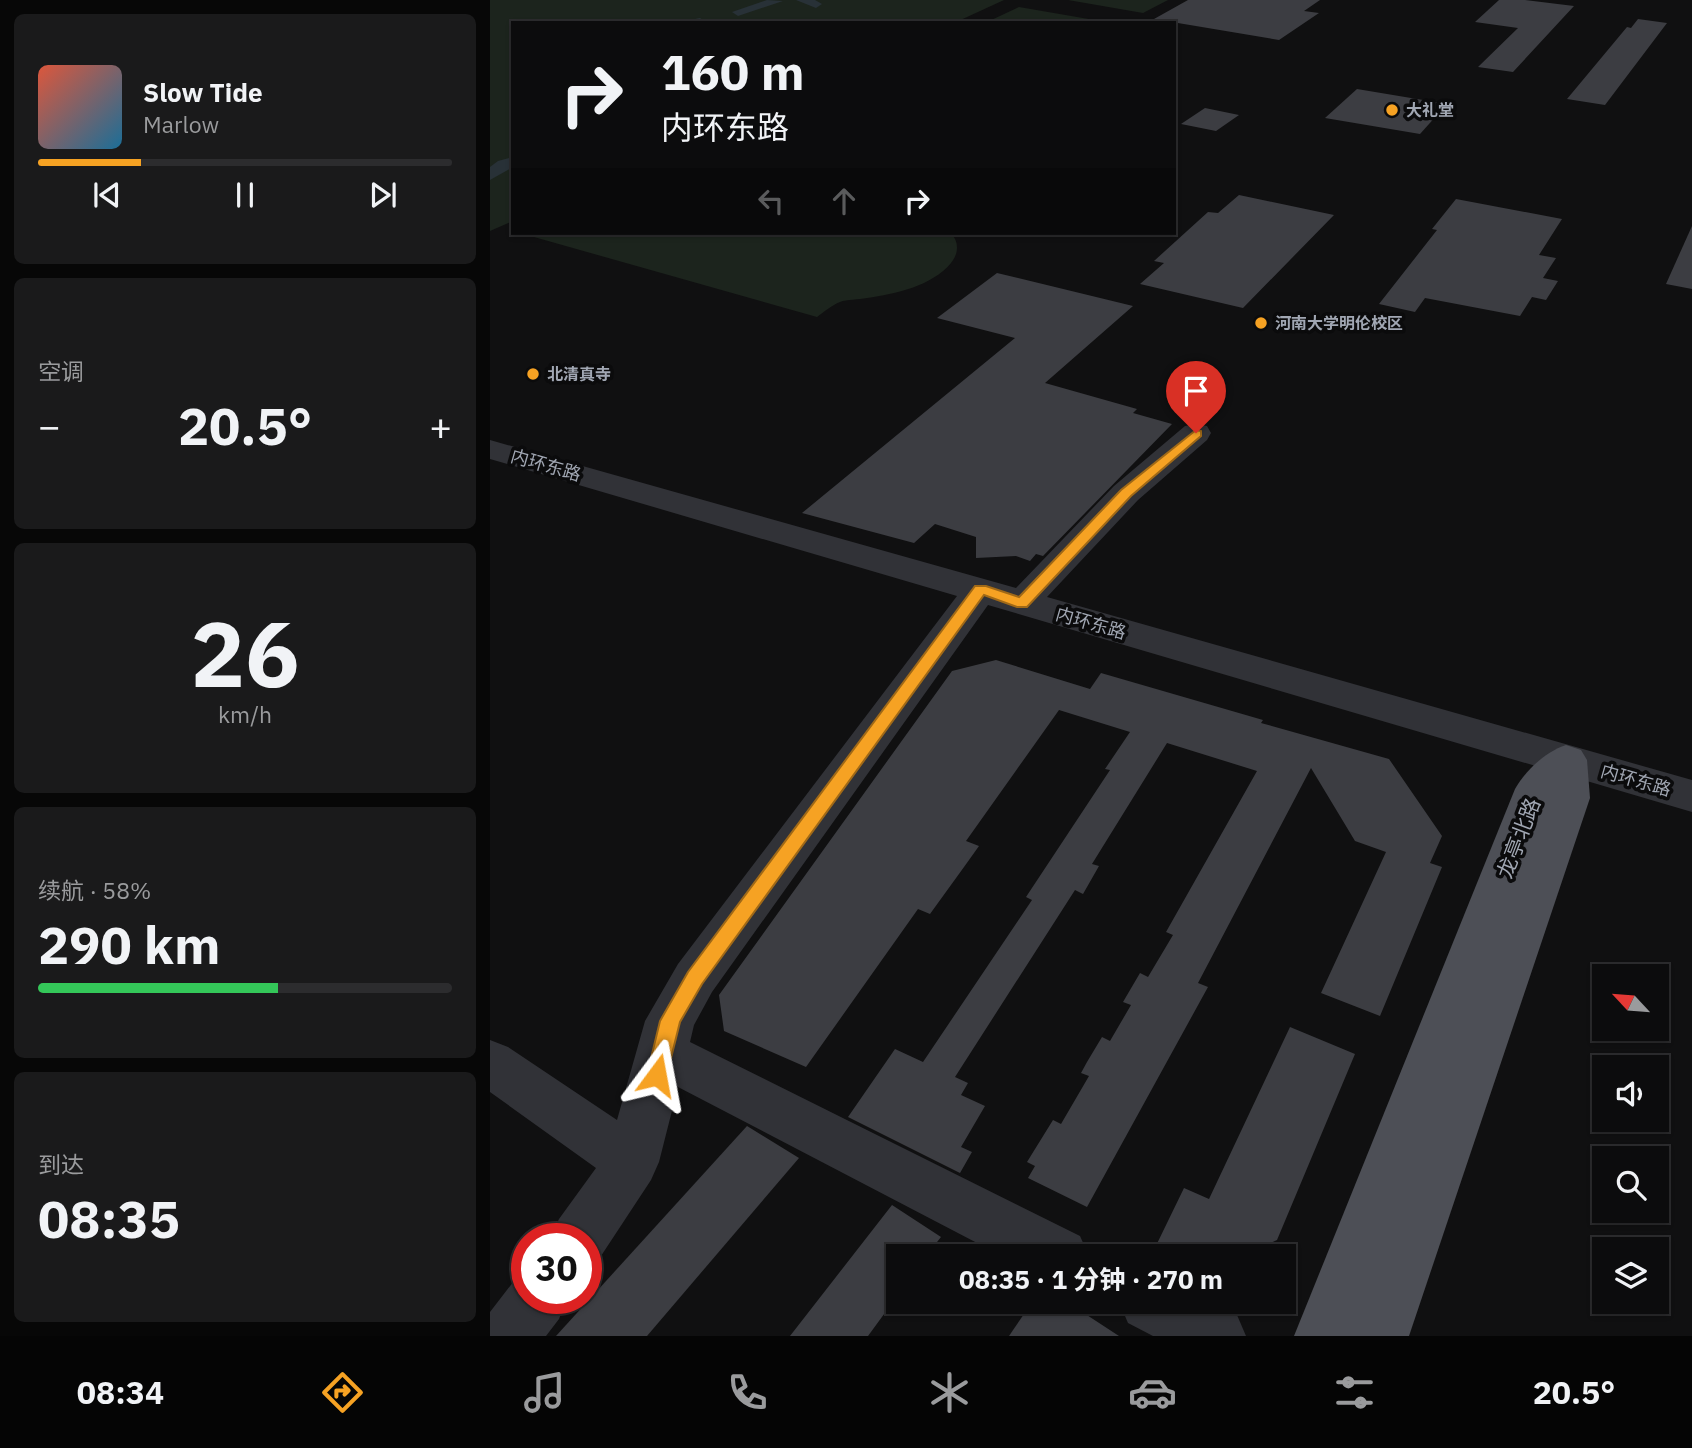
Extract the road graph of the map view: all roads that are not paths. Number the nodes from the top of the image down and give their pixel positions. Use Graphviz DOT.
graph roads {
  1 [pos="1196,433"];
  2 [pos="490,449"];
  3 [pos="1001,596"];
  4 [pos="1566,760"];
  5 [pos="1692,796"];
  6 [pos="662,1054"];
  7 [pos="490,1063"];
  8 [pos="632,1162"];
  9 [pos="590,1223"];
  10 [pos="1036,1244"];
  11 [pos="526,1314"];
  12 [pos="1173,1314"];
  13 [pos="509,1336"];
  14 [pos="1216,1336"];
  15 [pos="1324,1336"];
  16 [pos="1379,1336"];
  1 -- 3 [label="street"];
  2 -- 3 [label="street, 内环东路"];
  3 -- 4 [label="street, 内环东路"];
  3 -- 6 [label="street"];
  4 -- 5 [label="street, 内环东路"];
  4 -- 15 [label="main road, 龙亭北路"];
  4 -- 16 [label="main road, 龙亭北路"];
  6 -- 8 [label="street"];
  6 -- 10 [label="street"];
  7 -- 8 [label="street"];
  8 -- 9 [label="street"];
  11 -- 13 [label="street"];
  12 -- 14 [label="street"];
}
